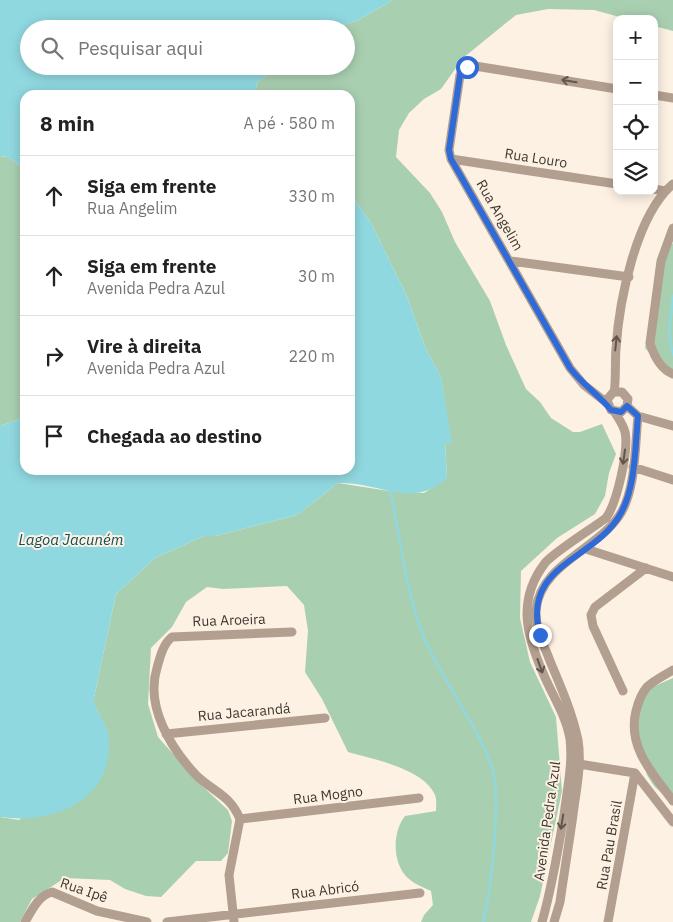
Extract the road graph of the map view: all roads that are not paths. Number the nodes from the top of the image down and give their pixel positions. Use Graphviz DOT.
graph roads {
  1 [pos="613,88"];
  2 [pos="658,96"];
  3 [pos="673,98"];
  4 [pos="451,159"];
  5 [pos="613,183"];
  6 [pos="673,184"];
  7 [pos="658,190"];
  8 [pos="665,191"];
  9 [pos="673,228"];
  10 [pos="511,261"];
  11 [pos="629,277"];
  12 [pos="673,374"];
  13 [pos="614,392"];
  14 [pos="607,404"];
  15 [pos="627,406"];
  16 [pos="614,412"];
  17 [pos="638,416"];
  18 [pos="673,426"];
  19 [pos="633,467"];
  20 [pos="673,480"];
  21 [pos="586,548"];
  22 [pos="646,568"];
  23 [pos="673,577"];
  24 [pos="292,632"];
  25 [pos="673,670"];
  26 [pos="623,691"];
  27 [pos="325,718"];
  28 [pos="166,734"];
  29 [pos="579,764"];
  30 [pos="635,773"];
  31 [pos="419,798"];
  32 [pos="673,801"];
  33 [pos="240,819"];
  34 [pos="673,822"];
  35 [pos="420,893"];
  36 [pos="233,918"];
  37 [pos="25,922"];
  38 [pos="147,922"];
  39 [pos="167,922"];
  40 [pos="542,922"];
  41 [pos="554,922"];
  42 [pos="608,922"];
  1 -- 4 [label="street, one-way"];
  2 -- 3 [label="street"];
  4 -- 5 [label="street, Rua Louro"];
  4 -- 10 [label="street, Rua Angelim"];
  6 -- 8 [label="street"];
  7 -- 8 [label="street"];
  8 -- 11 [label="street"];
  9 -- 12 [label="street"];
  10 -- 11 [label="street"];
  10 -- 14 [label="street, Rua Angelim"];
  13 -- 11 [label="street, one-way"];
  13 -- 14 [label="street"];
  13 -- 15 [label="street"];
  14 -- 16 [label="street, Avenida Pedra Azul"];
  15 -- 16 [label="street"];
  15 -- 17 [label="street"];
  16 -- 40 [label="street, Avenida Pedra Azul, one-way"];
  17 -- 18 [label="street"];
  17 -- 19 [label="street, Avenida Pedra Azul"];
  19 -- 20 [label="street"];
  19 -- 21 [label="street, Avenida Pedra Azul"];
  21 -- 22 [label="street"];
  21 -- 29 [label="street, Avenida Pedra Azul"];
  22 -- 23 [label="street"];
  22 -- 26 [label="street"];
  24 -- 28 [label="street, Rua Aroeira"];
  25 -- 32 [label="street"];
  27 -- 28 [label="street, Rua Jacarandá"];
  28 -- 33 [label="street"];
  29 -- 30 [label="street"];
  29 -- 41 [label="street, Avenida Pedra Azul"];
  30 -- 34 [label="street"];
  30 -- 42 [label="street, Rua Pau Brasil"];
  31 -- 33 [label="street, Rua Mogno"];
  33 -- 36 [label="street"];
  35 -- 36 [label="street, Rua Abricó"];
  36 -- 39 [label="street"];
  37 -- 38 [label="street, Rua Ipê"];
}
